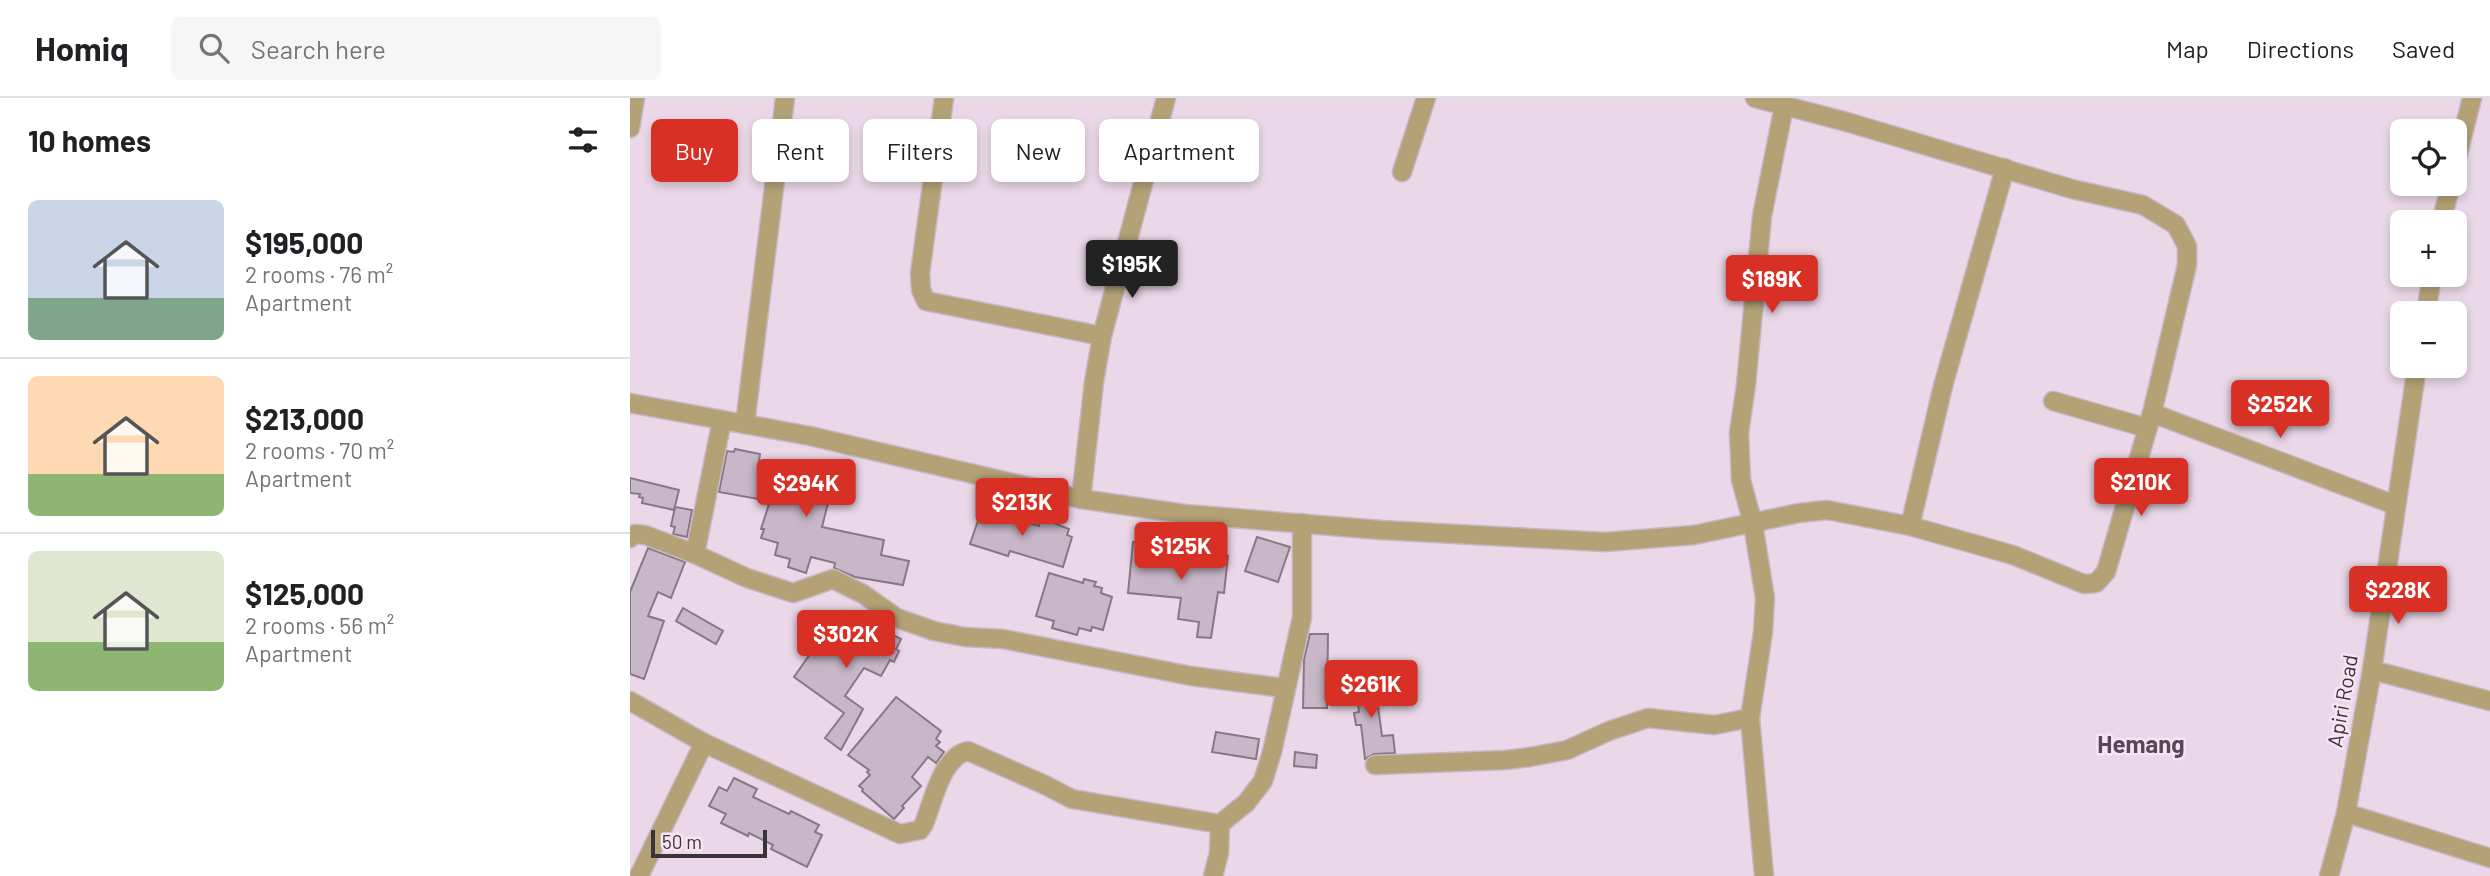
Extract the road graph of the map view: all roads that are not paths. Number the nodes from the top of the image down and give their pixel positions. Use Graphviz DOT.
graph roads {
  1 [pos="635,98"];
  2 [pos="785,98"];
  3 [pos="944,98"];
  4 [pos="1166,98"];
  5 [pos="1426,98"];
  6 [pos="1755,98"];
  7 [pos="2472,98"];
  8 [pos="1784,106"];
  9 [pos="2467,119"];
  10 [pos="630,128"];
  11 [pos="2005,168"];
  12 [pos="1402,172"];
  13 [pos="1102,336"];
  14 [pos="2415,378"];
  15 [pos="2053,401"];
  16 [pos="630,403"];
  17 [pos="722,420"];
  18 [pos="2149,421"];
  19 [pos="745,424"];
  20 [pos="1081,499"];
  21 [pos="2395,505"];
  22 [pos="1302,523"];
  23 [pos="1753,524"];
  24 [pos="1910,526"];
  25 [pos="630,538"];
  26 [pos="695,554"];
  27 [pos="2372,670"];
  28 [pos="1284,688"];
  29 [pos="630,701"];
  30 [pos="2490,701"];
  31 [pos="1750,718"];
  32 [pos="704,743"];
  33 [pos="1376,765"];
  34 [pos="2347,813"];
  35 [pos="1220,824"];
  36 [pos="2490,858"];
  37 [pos="639,876"];
  38 [pos="1213,876"];
  39 [pos="1764,876"];
  40 [pos="2329,876"];
  1 -- 10 [label="street"];
  2 -- 19 [label="street"];
  3 -- 13 [label="street"];
  4 -- 13 [label="street"];
  5 -- 12 [label="street"];
  6 -- 8 [label="street"];
  7 -- 9 [label="street"];
  8 -- 11 [label="street"];
  8 -- 23 [label="street"];
  11 -- 18 [label="street"];
  11 -- 24 [label="street"];
  13 -- 20 [label="street"];
  14 -- 21 [label="street, Apiri Road"];
  15 -- 18 [label="street"];
  16 -- 17 [label="street"];
  17 -- 19 [label="street"];
  17 -- 26 [label="street"];
  18 -- 21 [label="street"];
  18 -- 24 [label="street"];
  19 -- 20 [label="street"];
  20 -- 22 [label="street"];
  21 -- 27 [label="street, Apiri Road"];
  22 -- 23 [label="street"];
  22 -- 28 [label="street"];
  23 -- 24 [label="street"];
  23 -- 31 [label="street"];
  25 -- 26 [label="street"];
  26 -- 28 [label="street"];
  27 -- 30 [label="street"];
  27 -- 34 [label="street, Apiri Road"];
  28 -- 35 [label="street"];
  29 -- 32 [label="street"];
  31 -- 33 [label="street"];
  31 -- 39 [label="street"];
  32 -- 35 [label="street"];
  32 -- 37 [label="street"];
  34 -- 36 [label="street"];
  34 -- 40 [label="street, Apiri Road"];
  35 -- 38 [label="street"];
}
